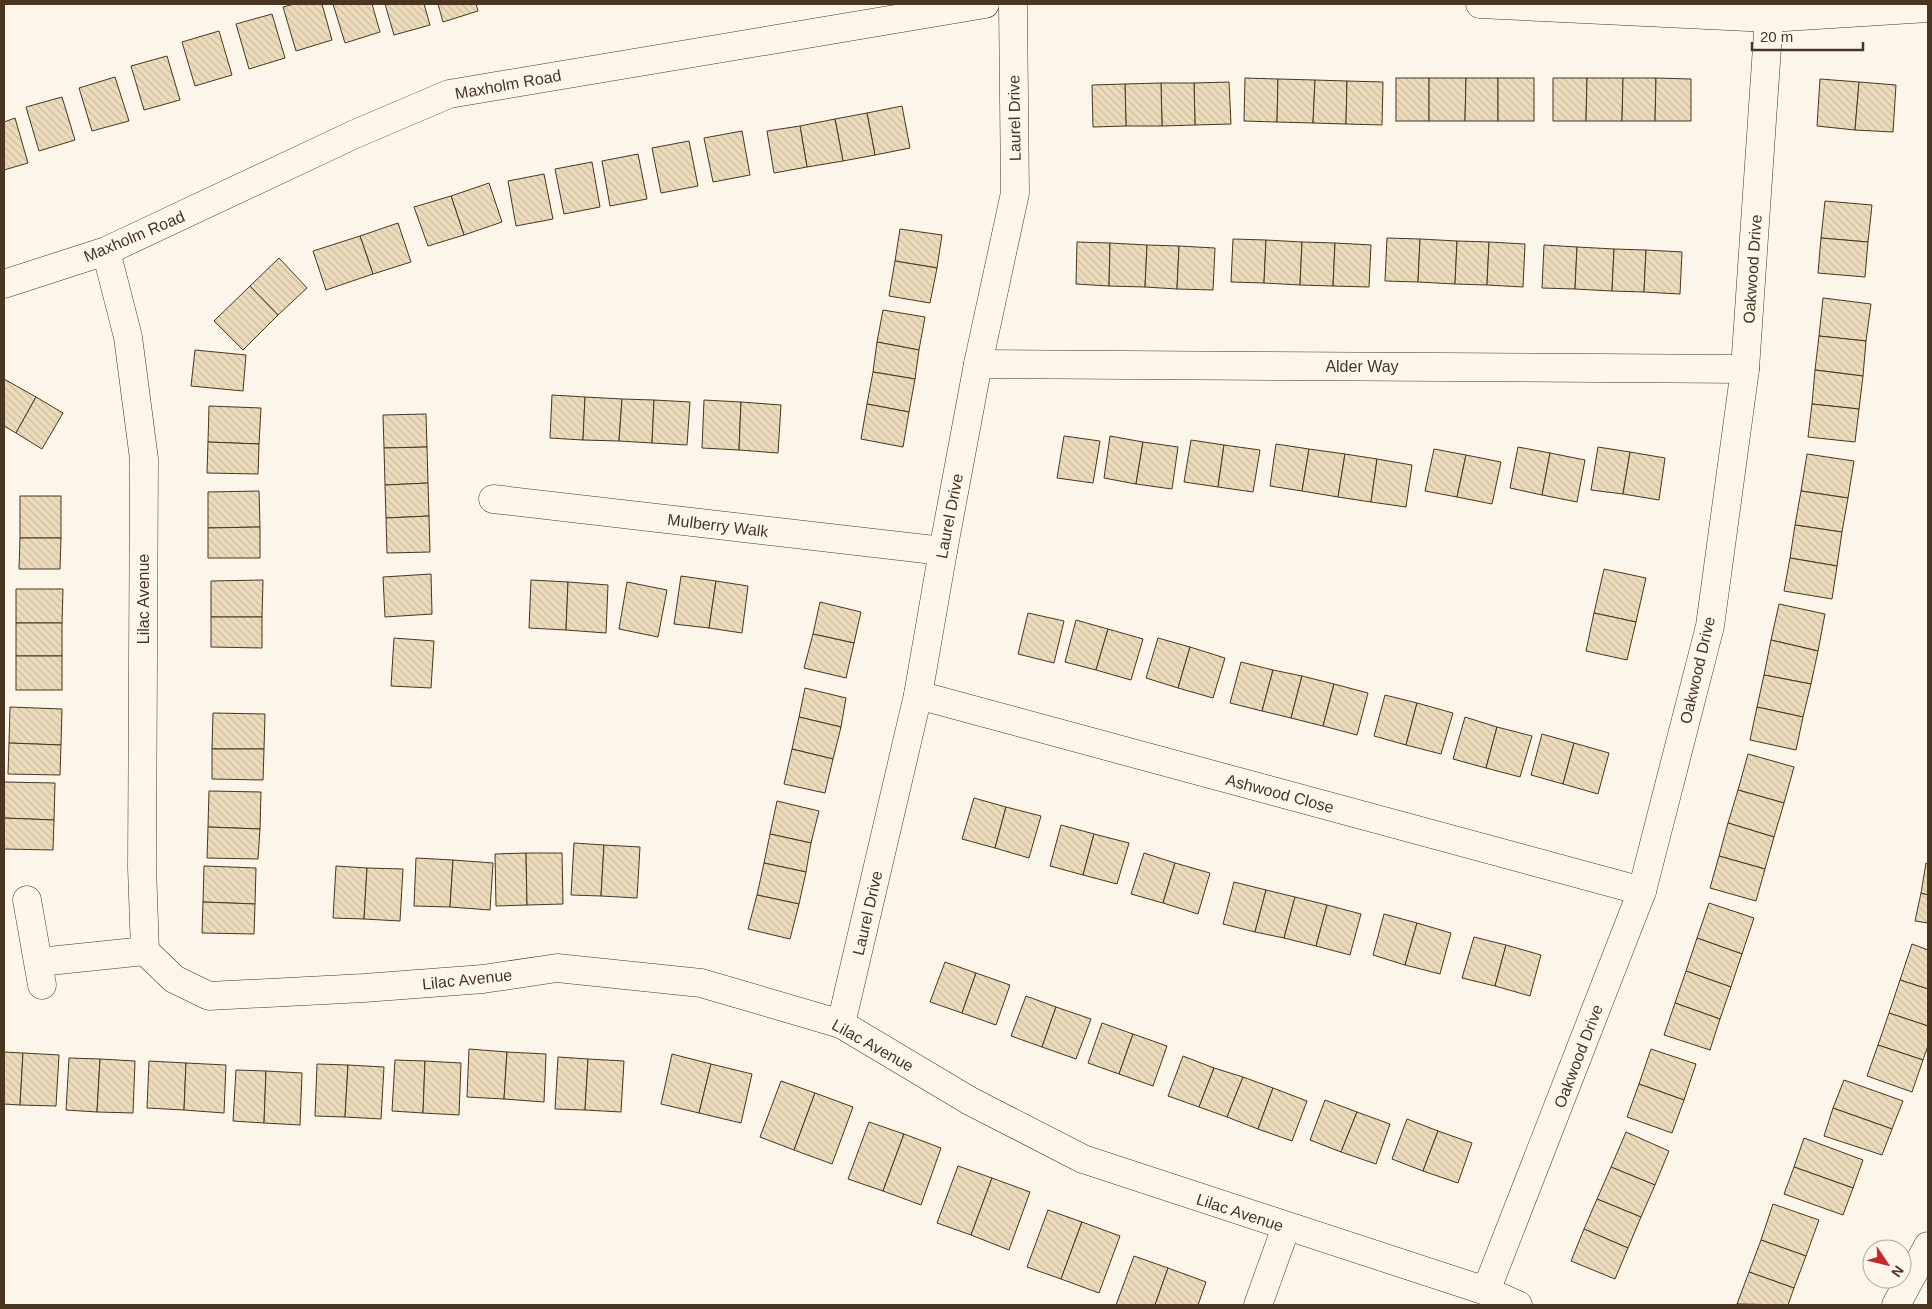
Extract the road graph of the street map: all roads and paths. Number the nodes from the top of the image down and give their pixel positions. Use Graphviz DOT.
graph roads {
  1 [pos="985,4"];
  2 [pos="1013,4"];
  3 [pos="1480,4"];
  4 [pos="1928,8"];
  5 [pos="1770,18"];
  6 [pos="106,251"];
  7 [pos="4,284"];
  8 [pos="978,364"];
  9 [pos="1745,369"];
  10 [pos="493,499"];
  11 [pos="943,550"];
  12 [pos="918,695"];
  13 [pos="1642,891"];
  14 [pos="27,900"];
  15 [pos="144,951"];
  16 [pos="842,1024"];
  17 [pos="1286,1227"];
  18 [pos="1928,1246"];
  19 [pos="1486,1291"];
  20 [pos="1258,1305"];
  21 [pos="1518,1305"];
  22 [pos="1896,1305"];
  1 -- 6 [label="street, Maxholm Road"];
  2 -- 8 [label="street, Laurel Drive"];
  3 -- 5 [label="street"];
  4 -- 5 [label="street"];
  5 -- 9 [label="street, Oakwood Drive"];
  6 -- 7 [label="street, Maxholm Road"];
  6 -- 15 [label="street, Lilac Avenue"];
  8 -- 9 [label="street, Alder Way"];
  8 -- 11 [label="street, Laurel Drive"];
  9 -- 13 [label="street, Oakwood Drive"];
  10 -- 11 [label="street, Mulberry Walk"];
  11 -- 12 [label="street, Laurel Drive"];
  12 -- 13 [label="street, Ashwood Close"];
  12 -- 16 [label="street, Laurel Drive"];
  13 -- 19 [label="street, Oakwood Drive"];
  14 -- 15 [label="street"];
  15 -- 16 [label="street, Lilac Avenue"];
  16 -- 17 [label="street, Lilac Avenue"];
  17 -- 19 [label="street, Lilac Avenue"];
  17 -- 20 [label="street"];
  18 -- 22 [label="street"];
  19 -- 21 [label="street, Lilac Avenue"];
}
